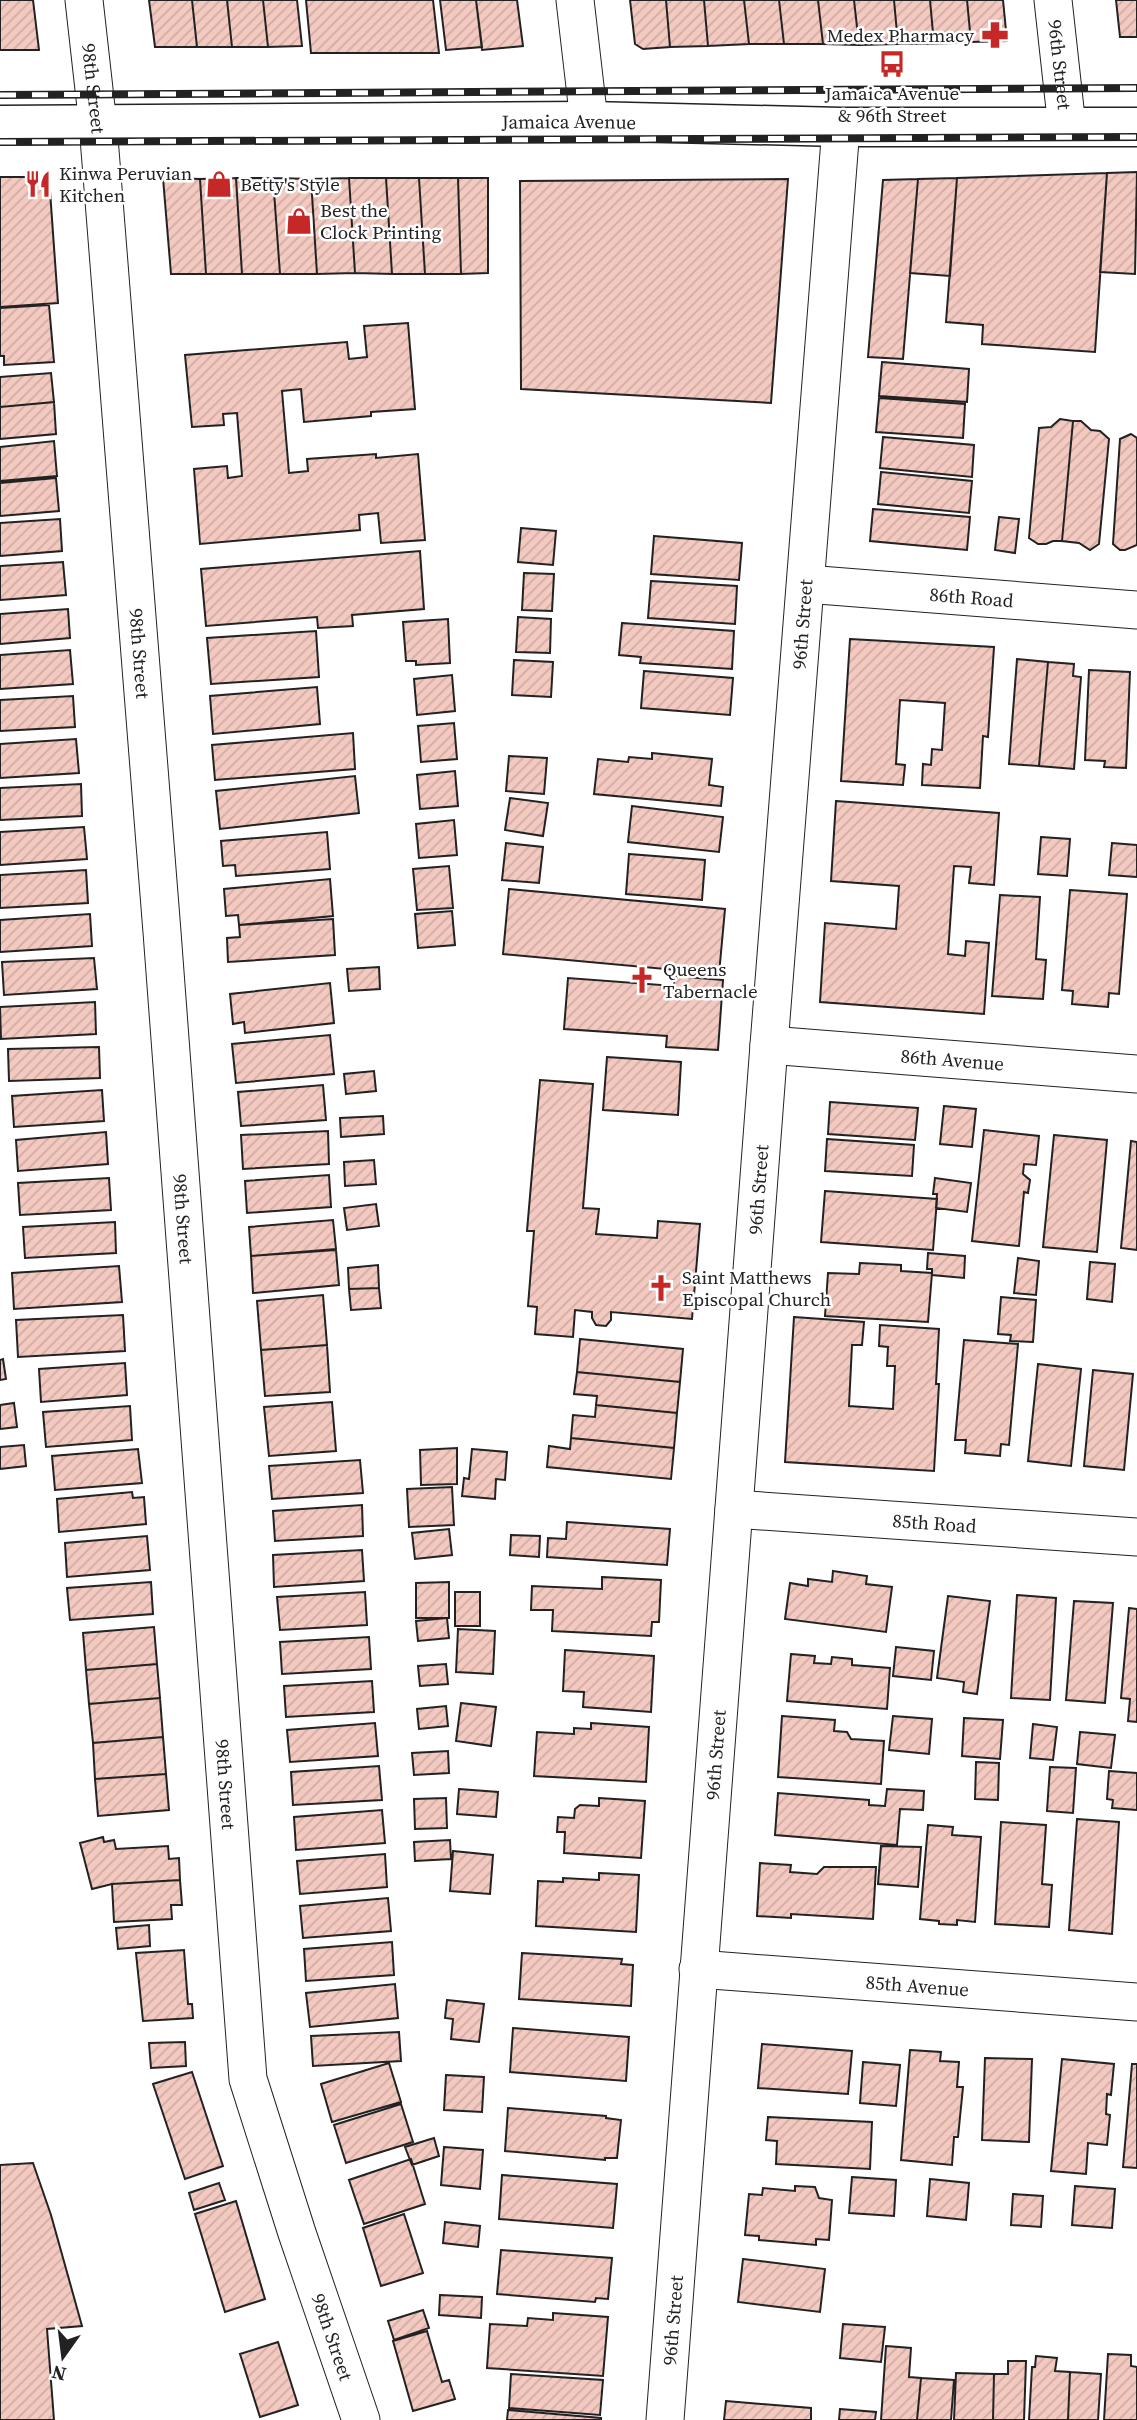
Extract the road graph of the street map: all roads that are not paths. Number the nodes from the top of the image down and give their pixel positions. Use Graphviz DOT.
graph roads {
  1 [pos="84,0"];
  2 [pos="575,0"];
  3 [pos="1053,0"];
  4 [pos="589,121"];
  5 [pos="0,125"];
  6 [pos="98,125"];
  7 [pos="841,127"];
  8 [pos="1067,127"];
  9 [pos="1137,127"];
  10 [pos="806,584"];
  11 [pos="1137,610"];
  12 [pos="769,1045"];
  13 [pos="1137,1074"];
  14 [pos="734,1509"];
  15 [pos="1137,1537"];
  16 [pos="698,1969"];
  17 [pos="1137,2002"];
  18 [pos="361,2420"];
  19 [pos="664,2420"];
  1 -- 6 [label="street, 98th Street"];
  2 -- 4 [label="street"];
  3 -- 8 [label="street, 96th Street"];
  4 -- 6 [label="main road, Jamaica Avenue"];
  4 -- 7 [label="main road, Jamaica Avenue"];
  5 -- 6 [label="main road, Jamaica Avenue"];
  6 -- 18 [label="street, 98th Street"];
  7 -- 8 [label="main road, Jamaica Avenue"];
  7 -- 10 [label="street, 96th Street"];
  8 -- 9 [label="main road, Jamaica Avenue"];
  10 -- 11 [label="street, 86th Road"];
  10 -- 12 [label="street, 96th Street"];
  12 -- 13 [label="street, 86th Avenue"];
  12 -- 14 [label="street, 96th Street"];
  14 -- 15 [label="street, 85th Road"];
  14 -- 16 [label="street, 96th Street"];
  16 -- 17 [label="street, 85th Avenue"];
  16 -- 19 [label="street, 96th Street"];
}
